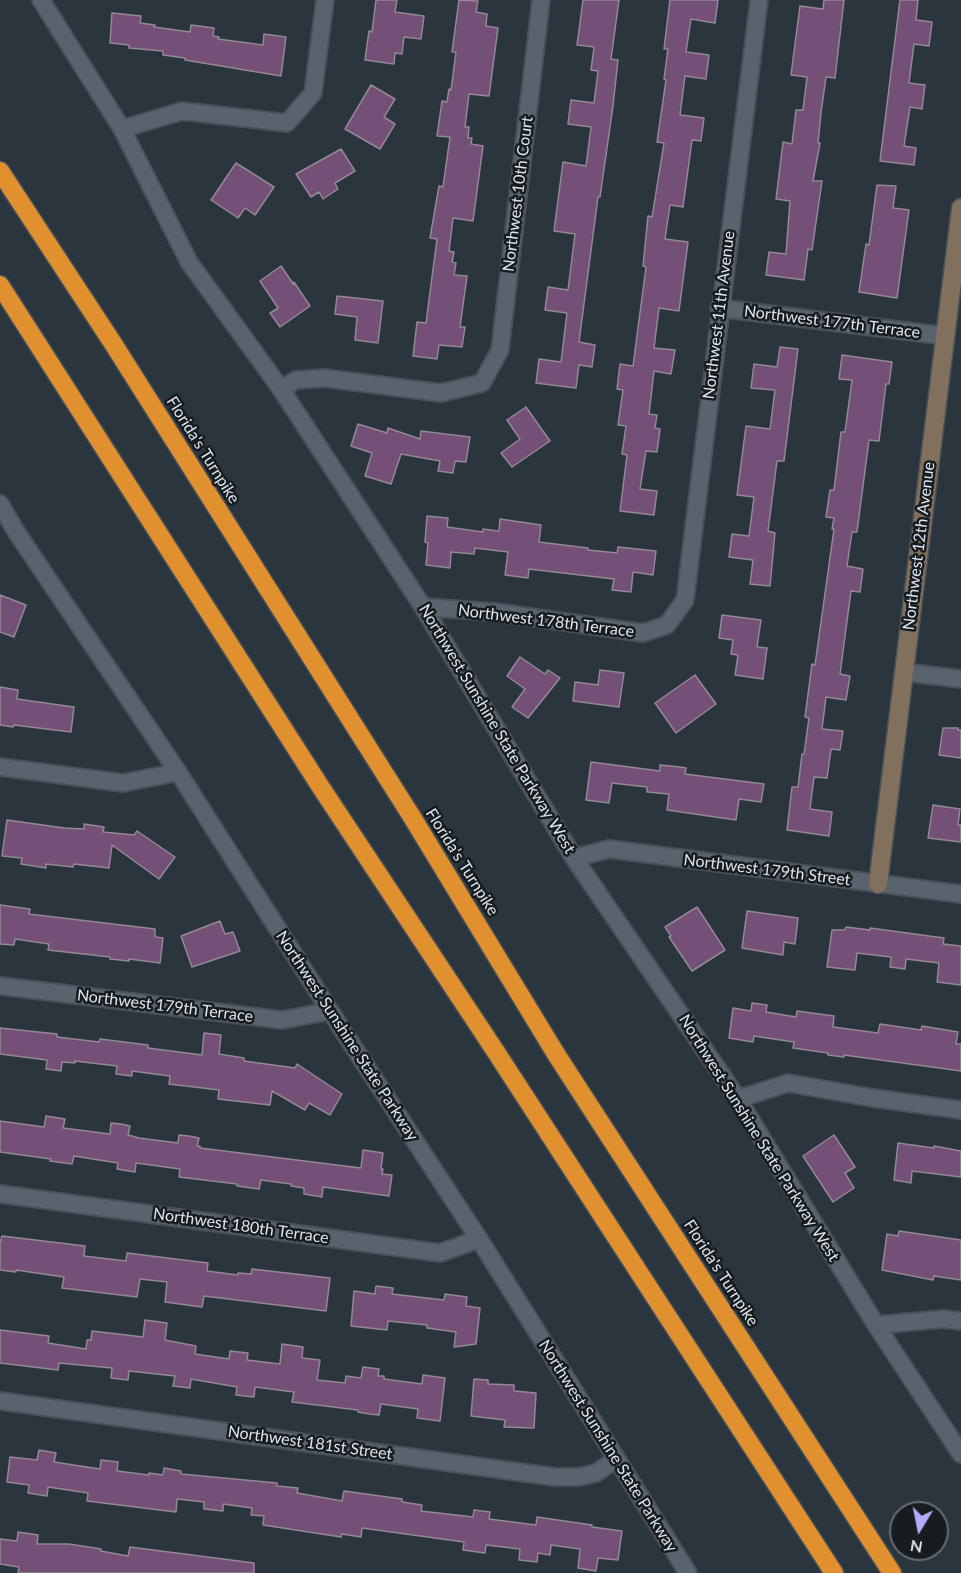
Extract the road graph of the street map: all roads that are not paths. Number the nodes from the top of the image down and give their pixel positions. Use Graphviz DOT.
graph roads {
  1 [pos="41,0"];
  2 [pos="325,0"];
  3 [pos="541,0"];
  4 [pos="759,0"];
  5 [pos="122,129"];
  6 [pos="0,171"];
  7 [pos="961,208"];
  8 [pos="0,285"];
  9 [pos="719,308"];
  10 [pos="945,336"];
  11 [pos="281,389"];
  12 [pos="0,504"];
  13 [pos="17,533"];
  14 [pos="0,534"];
  15 [pos="423,607"];
  16 [pos="667,625"];
  17 [pos="904,672"];
  18 [pos="961,680"];
  19 [pos="0,767"];
  20 [pos="178,772"];
  21 [pos="574,858"];
  22 [pos="878,884"];
  23 [pos="961,894"];
  24 [pos="0,986"];
  25 [pos="330,1011"];
  26 [pos="738,1099"];
  27 [pos="961,1110"];
  28 [pos="0,1194"];
  29 [pos="479,1239"];
  30 [pos="961,1321"];
  31 [pos="876,1325"];
  32 [pos="0,1401"];
  33 [pos="961,1454"];
  34 [pos="616,1459"];
  35 [pos="688,1573"];
  36 [pos="834,1573"];
  37 [pos="892,1573"];
  1 -- 5 [label="street, Northwest Sunshine State Parkway West"];
  2 -- 5 [label="street"];
  3 -- 11 [label="street, Northwest 10th Court"];
  4 -- 9 [label="street, Northwest 11th Avenue"];
  5 -- 11 [label="street, Northwest Sunshine State Parkway West"];
  6 -- 37 [label="highway, Florida's Turnpike"];
  7 -- 10 [label="street, Northwest 12th Avenue"];
  8 -- 36 [label="highway"];
  9 -- 10 [label="street, Northwest 177th Terrace"];
  9 -- 16 [label="street, Northwest 11th Avenue"];
  10 -- 17 [label="street, Northwest 12th Avenue"];
  11 -- 15 [label="street, Northwest Sunshine State Parkway West"];
  12 -- 13 [label="street, Northwest Sunshine State Parkway"];
  13 -- 14 [label="street"];
  13 -- 20 [label="street, Northwest Sunshine State Parkway"];
  15 -- 16 [label="street, Northwest 178th Terrace"];
  15 -- 21 [label="street, Northwest Sunshine State Parkway West"];
  17 -- 18 [label="street"];
  17 -- 22 [label="street, Northwest 12th Avenue"];
  19 -- 20 [label="street"];
  20 -- 25 [label="street, Northwest Sunshine State Parkway"];
  21 -- 22 [label="street, Northwest 179th Street"];
  21 -- 26 [label="street, Northwest Sunshine State Parkway West"];
  22 -- 23 [label="street, Northwest 179th Street"];
  24 -- 25 [label="street, Northwest 179th Terrace"];
  25 -- 29 [label="street, Northwest Sunshine State Parkway"];
  26 -- 27 [label="street"];
  26 -- 31 [label="street, Northwest Sunshine State Parkway West"];
  28 -- 29 [label="street, Northwest 180th Terrace"];
  29 -- 34 [label="street, Northwest Sunshine State Parkway"];
  30 -- 31 [label="street"];
  31 -- 33 [label="street, Northwest Sunshine State Parkway West"];
  32 -- 34 [label="street, Northwest 181st Street"];
  34 -- 35 [label="street, Northwest Sunshine State Parkway"];
}
